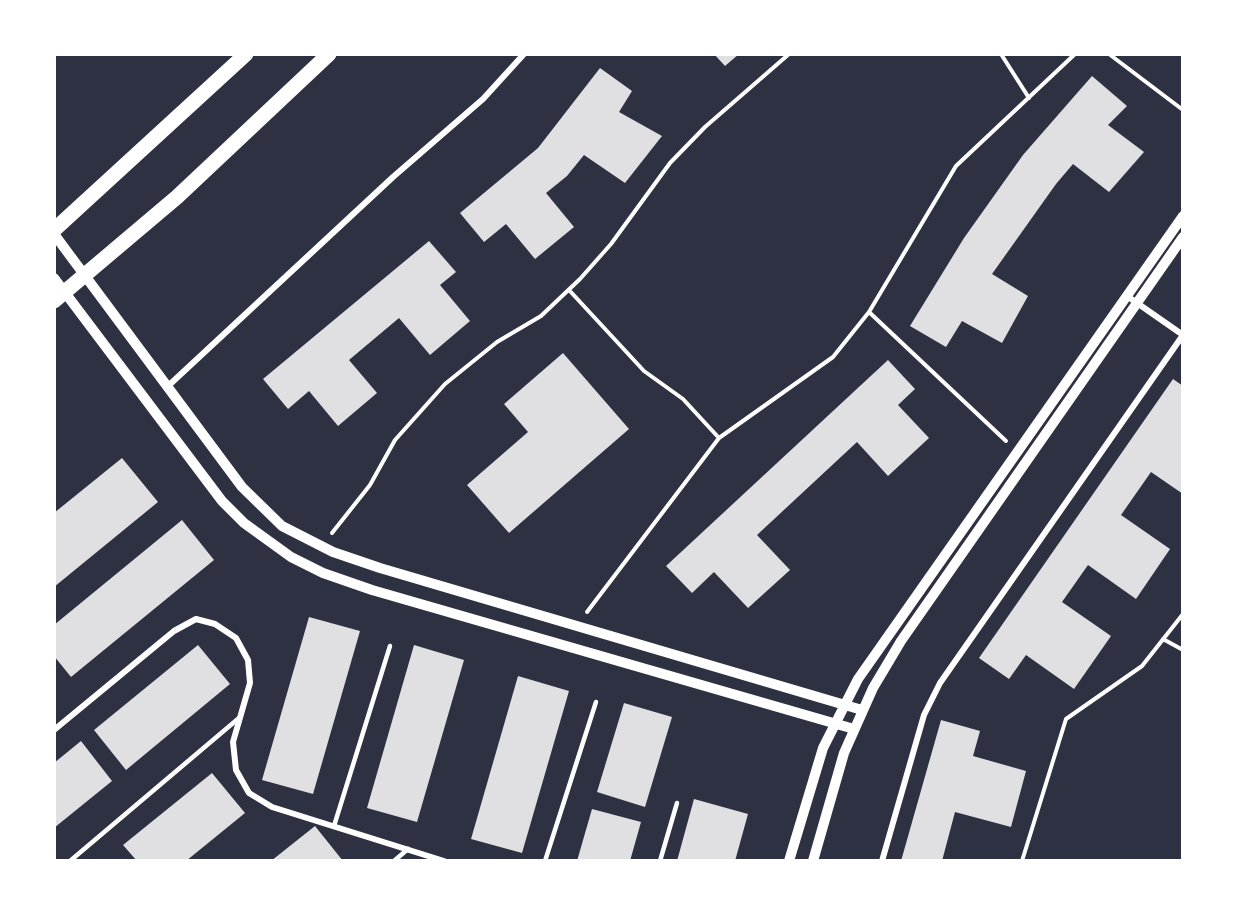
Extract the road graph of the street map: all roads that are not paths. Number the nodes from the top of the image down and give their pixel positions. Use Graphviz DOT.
graph roads {
  1 [pos="246,54"];
  2 [pos="329,54"];
  3 [pos="523,54"];
  4 [pos="1183,216"];
  5 [pos="54,232"];
  6 [pos="1183,237"];
  7 [pos="86,274"];
  8 [pos="54,278"];
  9 [pos="59,296"];
  10 [pos="1127,296"];
  11 [pos="1137,302"];
  12 [pos="167,387"];
  13 [pos="390,646"];
  14 [pos="596,702"];
  15 [pos="844,704"];
  16 [pos="862,710"];
  17 [pos="239,718"];
  18 [pos="834,723"];
  19 [pos="854,729"];
  20 [pos="54,730"];
  21 [pos="677,803"];
  22 [pos="334,826"];
  23 [pos="408,849"];
  24 [pos="70,861"];
  25 [pos="394,861"];
  26 [pos="444,861"];
  27 [pos="545,861"];
  28 [pos="660,861"];
  29 [pos="789,861"];
  30 [pos="813,861"];
  31 [pos="882,861"];
  1 -- 5 [label="main road"];
  2 -- 7 [label="main road"];
  3 -- 12 [label="street"];
  4 -- 10 [label="street"];
  5 -- 7 [label="street"];
  6 -- 11 [label="street"];
  7 -- 9 [label="main road"];
  7 -- 12 [label="street"];
  8 -- 9 [label="street"];
  9 -- 18 [label="street"];
  10 -- 11 [label="street"];
  10 -- 15 [label="street"];
  11 -- 16 [label="street"];
  11 -- 31 [label="street"];
  12 -- 15 [label="street"];
  13 -- 22 [label="lane"];
  14 -- 27 [label="lane"];
  15 -- 16 [label="street"];
  15 -- 18 [label="street"];
  16 -- 19 [label="street"];
  17 -- 20 [label="street"];
  17 -- 22 [label="street"];
  17 -- 24 [label="lane"];
  18 -- 19 [label="street"];
  18 -- 29 [label="street"];
  19 -- 30 [label="street"];
  21 -- 28 [label="lane"];
  22 -- 23 [label="street"];
  23 -- 25 [label="lane"];
  23 -- 26 [label="street"];
}
